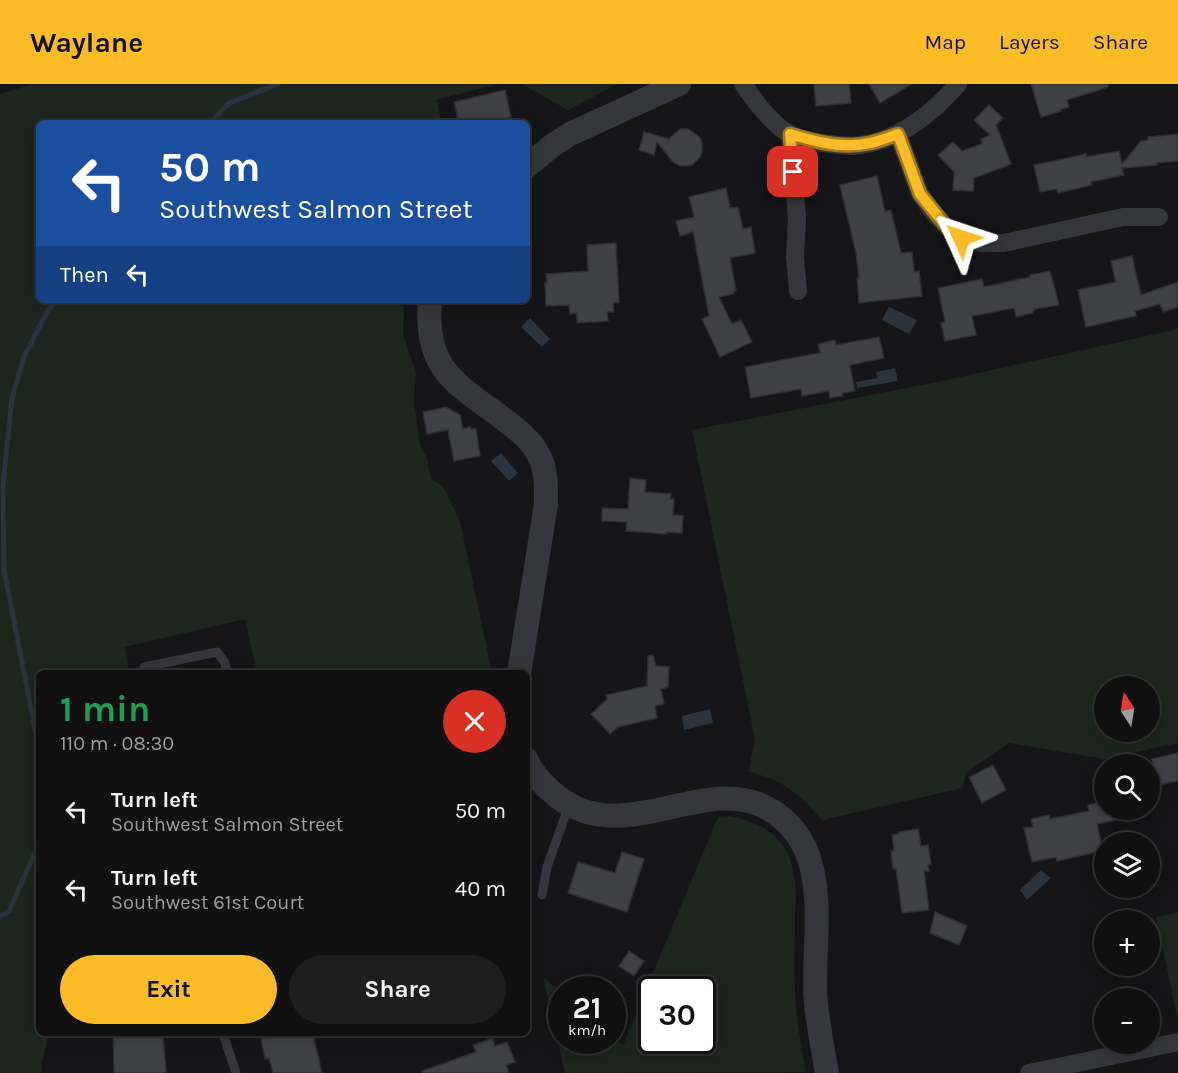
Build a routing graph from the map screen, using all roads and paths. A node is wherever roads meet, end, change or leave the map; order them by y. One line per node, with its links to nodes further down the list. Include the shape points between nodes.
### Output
1 (679, 84): 6 (street, via 570,134)
2 (743, 84): 4 (street, via 773,121)
3 (958, 84): 5 (street, via 926,116)
4 (790, 134): 5 (street, via 852,146); 8 (street)
5 (898, 134): 7 (street, via 920,194 961,238 1004,243 1123,217)
6 (530, 165)
7 (1159, 217)
8 (798, 291)
9 (430, 303): 12 (street, via 429,328 441,366 453,381 526,438 543,465 546,504)
10 (144, 667): 11 (lane, via 217,652)
11 (226, 670)
12 (520, 670)
13 (530, 765): 14 (street, via 544,785)
14 (569, 805): 15 (lane); 19 (street, via 586,812 620,816 736,798 760,804 784,818 802,841 815,882 815,989)
15 (542, 895)
16 (223, 1036): 18 (lane)
17 (1178, 1042): 20 (street)
18 (236, 1073)
19 (827, 1073)
20 (1029, 1073)

